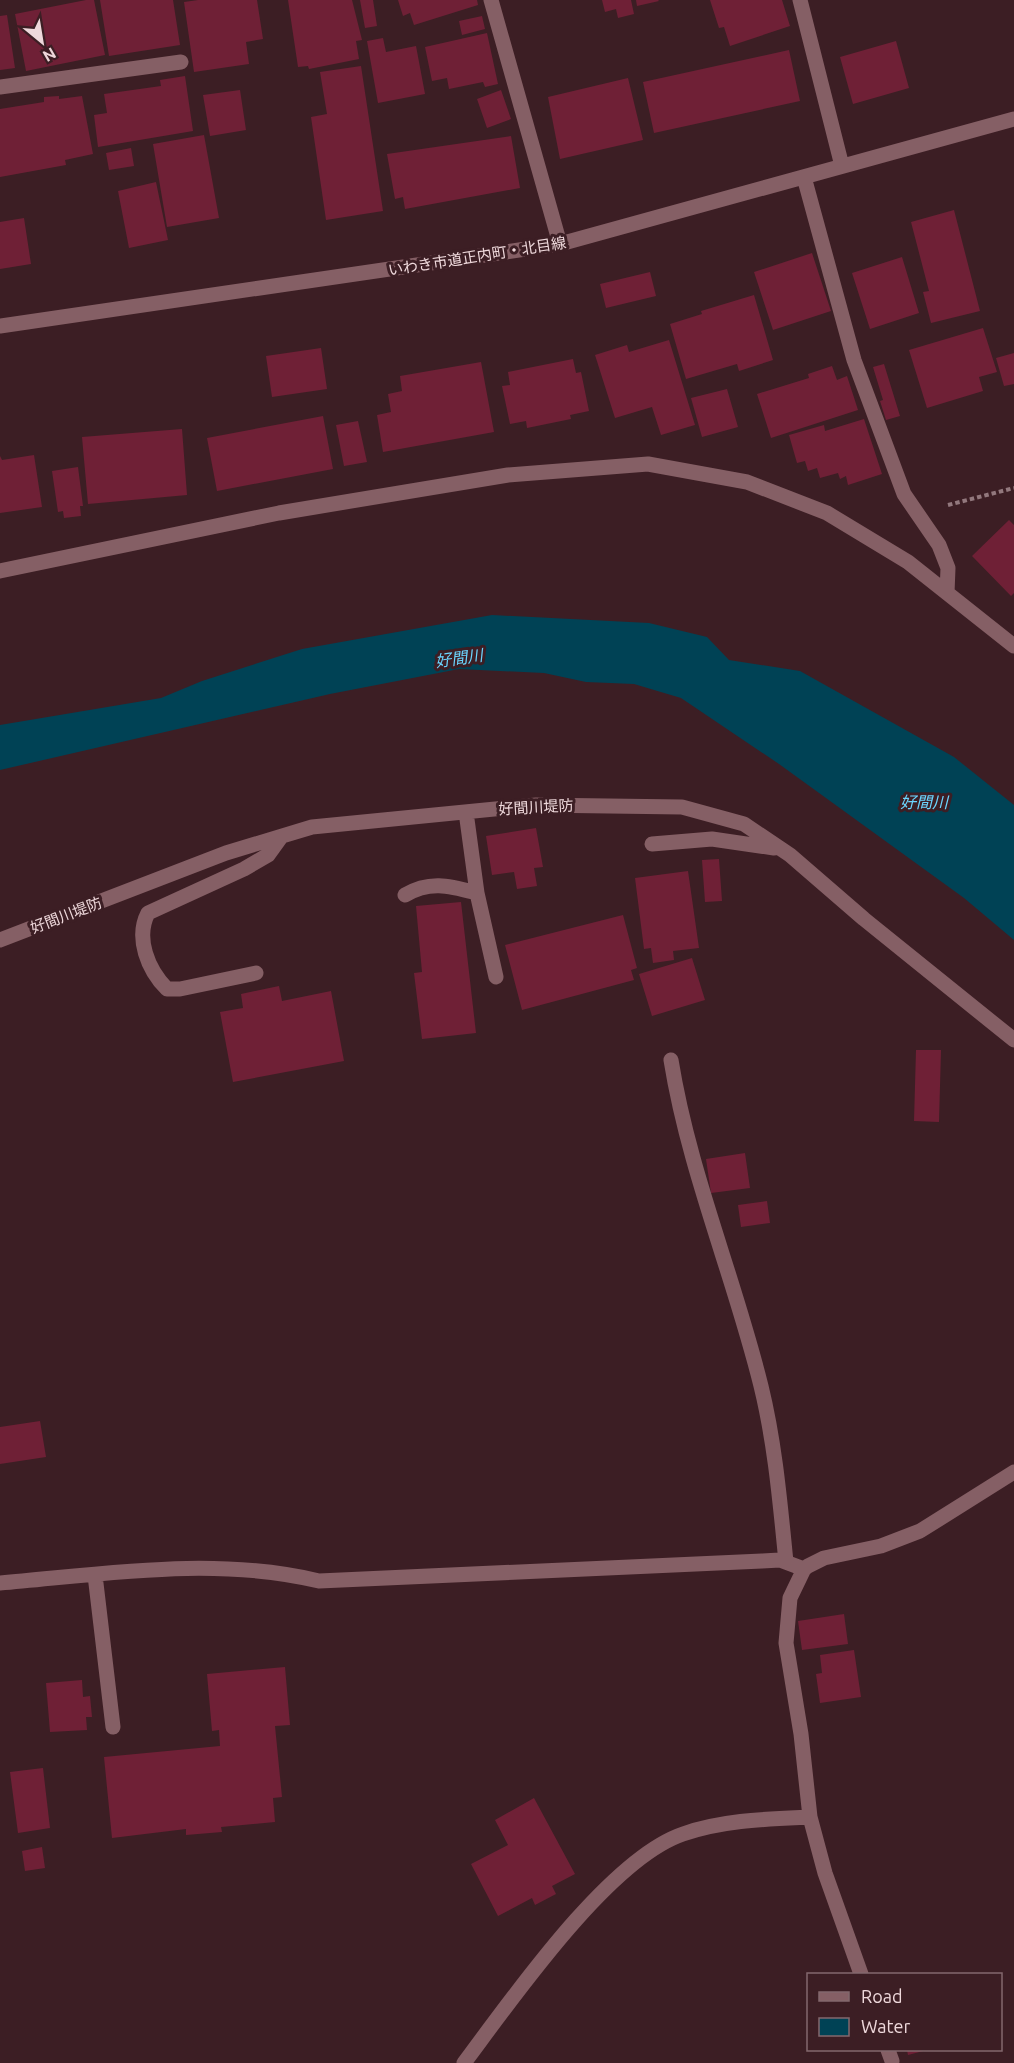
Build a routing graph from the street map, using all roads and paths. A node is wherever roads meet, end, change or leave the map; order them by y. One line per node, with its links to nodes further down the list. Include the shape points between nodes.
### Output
1 (491, 0): 8 (street)
2 (800, 0): 6 (street)
3 (181, 62): 4 (street)
4 (0, 87)
5 (1014, 118): 6 (street, いわき市道正内町・北目線)
6 (842, 166): 7 (street, いわき市道正内町・北目線)
7 (804, 177): 8 (street, いわき市道正内町・北目線); 11 (street, via 855,360 903,494)
8 (560, 244): 9 (street, いわき市道正内町・北目線)
9 (0, 326)
10 (1014, 488): 11 (path)
11 (918, 513): 13 (street, via 939,545 948,568)
12 (0, 571): 13 (street, via 279,513 508,474 648,464 747,482 827,513 908,562)
13 (947, 593): 14 (street)
14 (1014, 646)
15 (466, 812): 16 (street, 好間川堤防, via 312,827); 18 (street, 好間川堤防, via 536,805 682,807 744,824); 19 (street)
16 (281, 837): 21 (street, 好間川堤防, via 226,853); 22 (street, via 268,855 148,913 143,923 141,937 156,978 167,989)
17 (652, 844): 18 (street, via 712,839)
18 (783, 850): 24 (street, 好間川堤防)
19 (477, 892): 20 (street, via 421,886); 23 (street)
20 (405, 895)
21 (0, 940)
22 (256, 973)
23 (496, 977)
24 (1014, 1040)
25 (671, 1060): 27 (street, via 686,1132 763,1394)
26 (1014, 1472): 28 (street, via 920,1531 881,1546 824,1558)
27 (786, 1562): 28 (street); 29 (street, via 319,1581 276,1571 228,1569)
28 (804, 1569): 32 (street, via 790,1598 786,1643)
29 (95, 1575): 30 (street); 31 (street)
30 (0, 1583)
31 (113, 1727)
32 (810, 1817): 33 (street, via 825,1873); 34 (street, via 709,1827 655,1847 571,1926)
33 (861, 1973)
34 (464, 2063)

